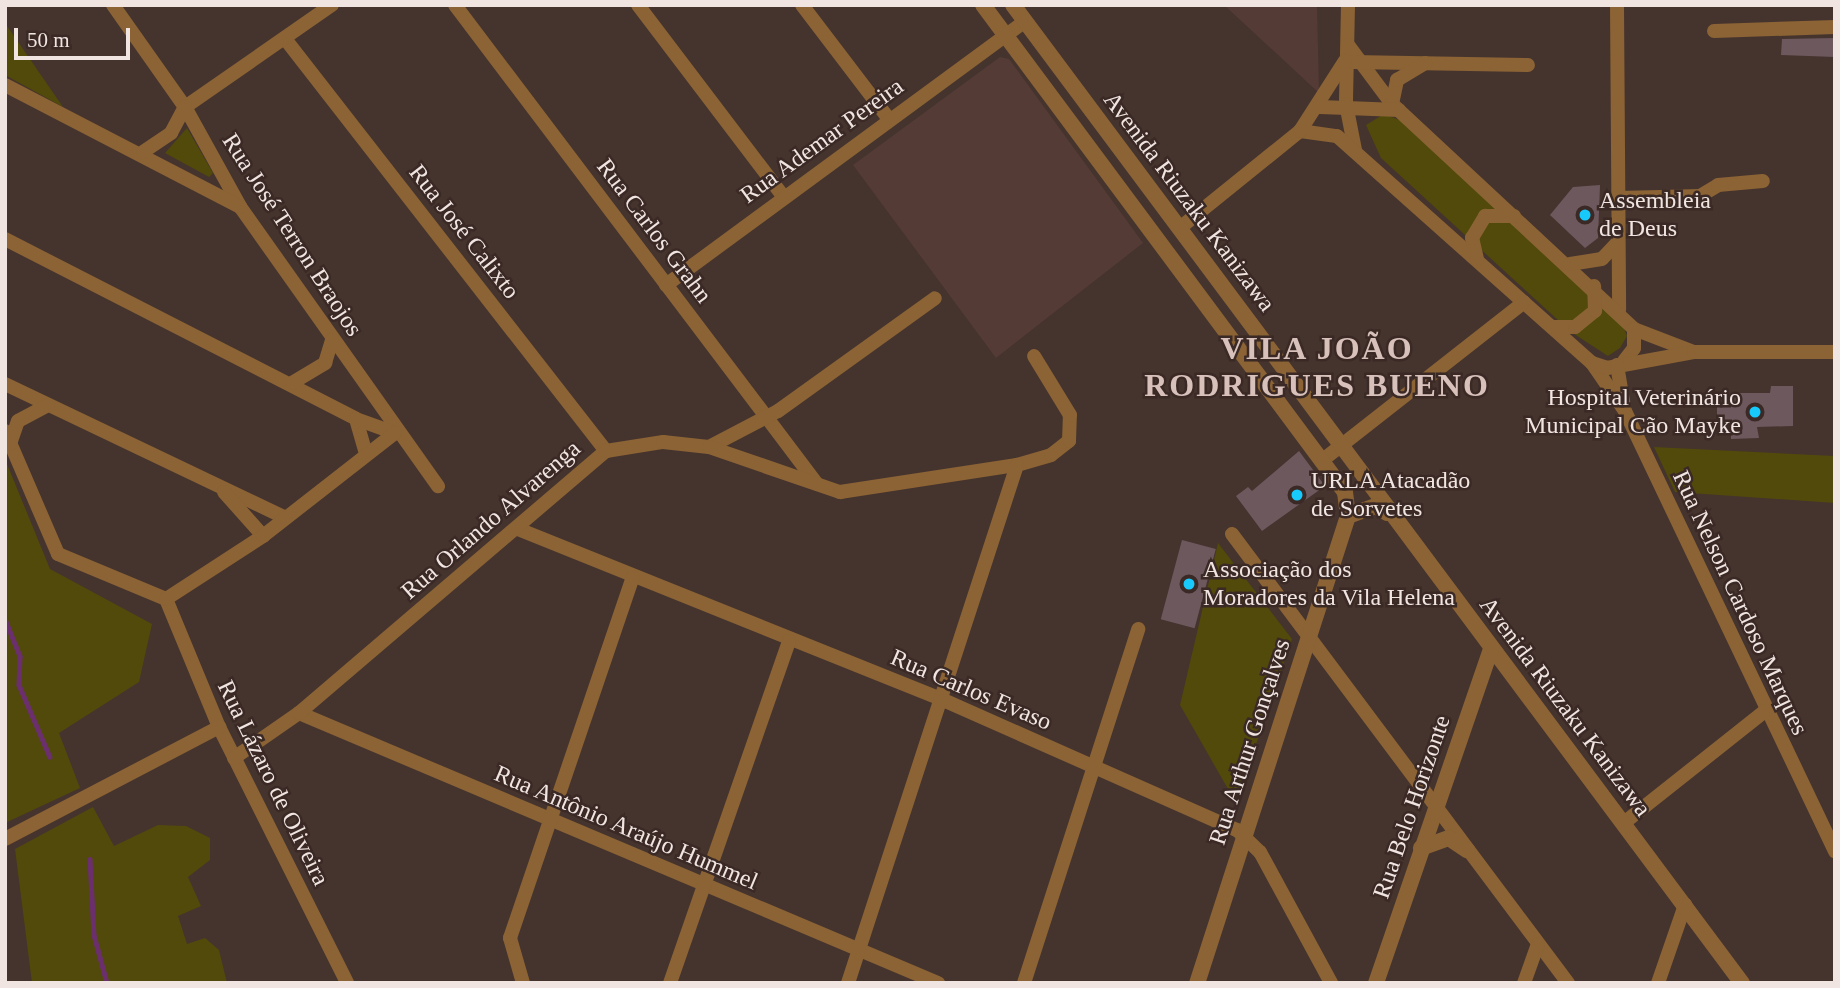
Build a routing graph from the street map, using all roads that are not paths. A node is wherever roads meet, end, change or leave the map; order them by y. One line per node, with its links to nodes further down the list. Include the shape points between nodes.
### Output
1 (113, 5): 20 (street, Rua José Terron Braojos)
2 (332, 5): 14 (street)
3 (455, 5): 37 (street, Rua Carlos Grahn)
4 (638, 5): 28 (street)
5 (802, 5): 23 (street)
6 (983, 5): 13 (street)
7 (1013, 5): 10 (street, Avenida Riuzaku Kanizawa)
8 (1348, 5): 16 (street)
9 (1617, 5): 29 (street)
10 (1025, 21): 13 (street); 32 (street, Avenida Riuzaku Kanizawa)
11 (1835, 27): 12 (street)
12 (1714, 31)
13 (1006, 36): 23 (street, Rua Ademar Pereira); 62 (street)
14 (285, 40): 20 (street); 60 (street, Rua José Calixto)
15 (1430, 61): 16 (street); 17 (street); 22 (street, via 1398,79)
16 (1349, 64): 19 (street); 21 (street); 22 (street)
17 (1528, 65)
18 (5, 85): 26 (street)
19 (1346, 104): 21 (street); 22 (street); 25 (street)
20 (185, 107): 26 (street, via 171,133); 30 (street, Rua José Terron Braojos)
21 (1320, 107): 24 (street)
22 (1389, 107): 25 (street, via 1358,119); 31 (street)
23 (889, 119): 28 (street, Rua Ademar Pereira)
24 (1300, 131): 25 (street, Rua Nelson Cardoso Marques, via 1337,136); 32 (street)
25 (1355, 150): 35 (street, Rua Nelson Cardoso Marques)
26 (143, 152): 30 (street)
27 (1763, 181): 29 (street, via 1718,185 1700,196)
28 (784, 197): 37 (street, Rua Ademar Pereira)
29 (1618, 198): 34 (street)
30 (241, 208): 44 (street, Rua José Terron Braojos)
31 (1515, 216): 35 (street, via 1485,216 1472,238); 36 (street)
32 (1181, 227): 58 (street, Avenida Riuzaku Kanizawa)
33 (5, 239): 50 (street)
34 (1618, 240): 36 (street, via 1602,259); 41 (street)
35 (1477, 259): 40 (street, Rua Nelson Cardoso Marques)
36 (1570, 264): 38 (street)
37 (666, 285): 54 (street, Rua Carlos Grahn)
38 (1593, 285): 41 (street); 42 (street, via 1595,311 1575,327)
39 (935, 298): 54 (street)
40 (1524, 302): 42 (street, Rua Nelson Cardoso Marques); 58 (street)
41 (1619, 310): 43 (street)
42 (1552, 326): 48 (street, Rua Nelson Cardoso Marques)
43 (1634, 329): 45 (street); 49 (street, via 1633,348)
44 (332, 340): 50 (street, via 325,363); 56 (street, Rua José Terron Braojos)
45 (1694, 352): 46 (street); 49 (street)
46 (1835, 352)
47 (1034, 356): 63 (street, Rua Orlando Alvarenga, via 1070,415 1063,450)
48 (1592, 363): 49 (street); 53 (street, Rua Nelson Cardoso Marques)
49 (1620, 363): 53 (street, Rua Nelson Cardoso Marques)
50 (292, 383): 55 (street)
51 (5, 384): 52 (street)
52 (48, 405): 57 (street, via 18,421); 64 (street)
53 (1625, 411): 80 (street, Rua Nelson Cardoso Marques)
54 (767, 418): 59 (street); 65 (street, Rua Carlos Grahn)
55 (356, 419): 56 (street); 61 (street)
56 (395, 433): 61 (street); 66 (street, Rua José Terron Braojos)
57 (8, 438): 74 (street, via 58,554)
58 (1341, 446): 62 (street); 67 (street, Avenida Riuzaku Kanizawa)
59 (709, 447): 60 (street, Rua Orlando Alvarenga, via 663,442); 65 (street, Rua Orlando Alvarenga)
60 (606, 451): 70 (street, Rua Orlando Alvarenga)
61 (366, 454): 69 (street)
62 (1324, 459): 68 (street, via 1345,492)
63 (1017, 465): 65 (street, Rua Orlando Alvarenga, via 840,492); 79 (street)
64 (212, 483): 69 (street); 72 (street, via 238,503)
65 (817, 485)
66 (438, 486)
67 (1387, 513): 68 (street, via 1376,506); 78 (street, Avenida Riuzaku Kanizawa)
68 (1348, 516): 76 (street, Rua Arthur Gonçalves)
69 (286, 518): 72 (street)
70 (518, 529): 73 (street, Rua Carlos Evaso); 81 (street, Rua Orlando Alvarenga)
71 (1232, 534): 76 (street)
72 (263, 536): 74 (street)
73 (634, 577): 77 (street, Rua Carlos Evaso); 86 (street)
74 (166, 599): 82 (street, Rua Lázaro de Oliveira)
75 (1138, 629): 84 (street)
76 (1308, 633): 85 (street); 88 (street, Rua Arthur Gonçalves)
77 (789, 640): 79 (street, Rua Carlos Evaso); 93 (street)
78 (1492, 646): 85 (street, Rua Belo Horizonte); 87 (street, Avenida Riuzaku Kanizawa)
79 (941, 699): 84 (street, Rua Carlos Evaso); 96 (street)
80 (1765, 712): 87 (street); 92 (street, Rua Nelson Cardoso Marques)
81 (299, 713): 83 (street, Rua Orlando Alvarenga); 86 (street, Rua Antônio Araújo Hummel)
82 (219, 727): 83 (street, Rua Lázaro de Oliveira); 89 (street)
83 (234, 758): 97 (street, Rua Lázaro de Oliveira)
84 (1093, 767): 88 (street, Rua Carlos Evaso); 102 (street)
85 (1435, 809): 90 (street, Rua Belo Horizonte); 91 (street)
86 (547, 821): 93 (street, Rua Antônio Araújo Hummel); 98 (street, via 510,938)
87 (1625, 822): 94 (street, Avenida Riuzaku Kanizawa)
88 (1244, 835): 103 (street, Rua Arthur Gonçalves); 104 (street, Rua Carlos Evaso, via 1261,852)
89 (5, 839)
90 (1421, 848): 91 (street, via 1449,838); 105 (street, Rua Belo Horizonte)
91 (1467, 850): 95 (street)
92 (1835, 851)
93 (704, 885): 96 (street, Rua Antônio Araújo Hummel); 99 (street)
94 (1685, 905): 108 (street); 109 (street, Avenida Riuzaku Kanizawa)
95 (1538, 944): 106 (street); 107 (street)
96 (858, 950): 100 (street); 101 (street, Rua Antônio Araújo Hummel)
97 (347, 983)
98 (523, 983)
99 (670, 983)
100 (848, 983)
101 (938, 983)
102 (1024, 983)
103 (1198, 983)
104 (1331, 983)
105 (1376, 983)
106 (1524, 983)
107 (1568, 983)
108 (1658, 983)
109 (1742, 983)

